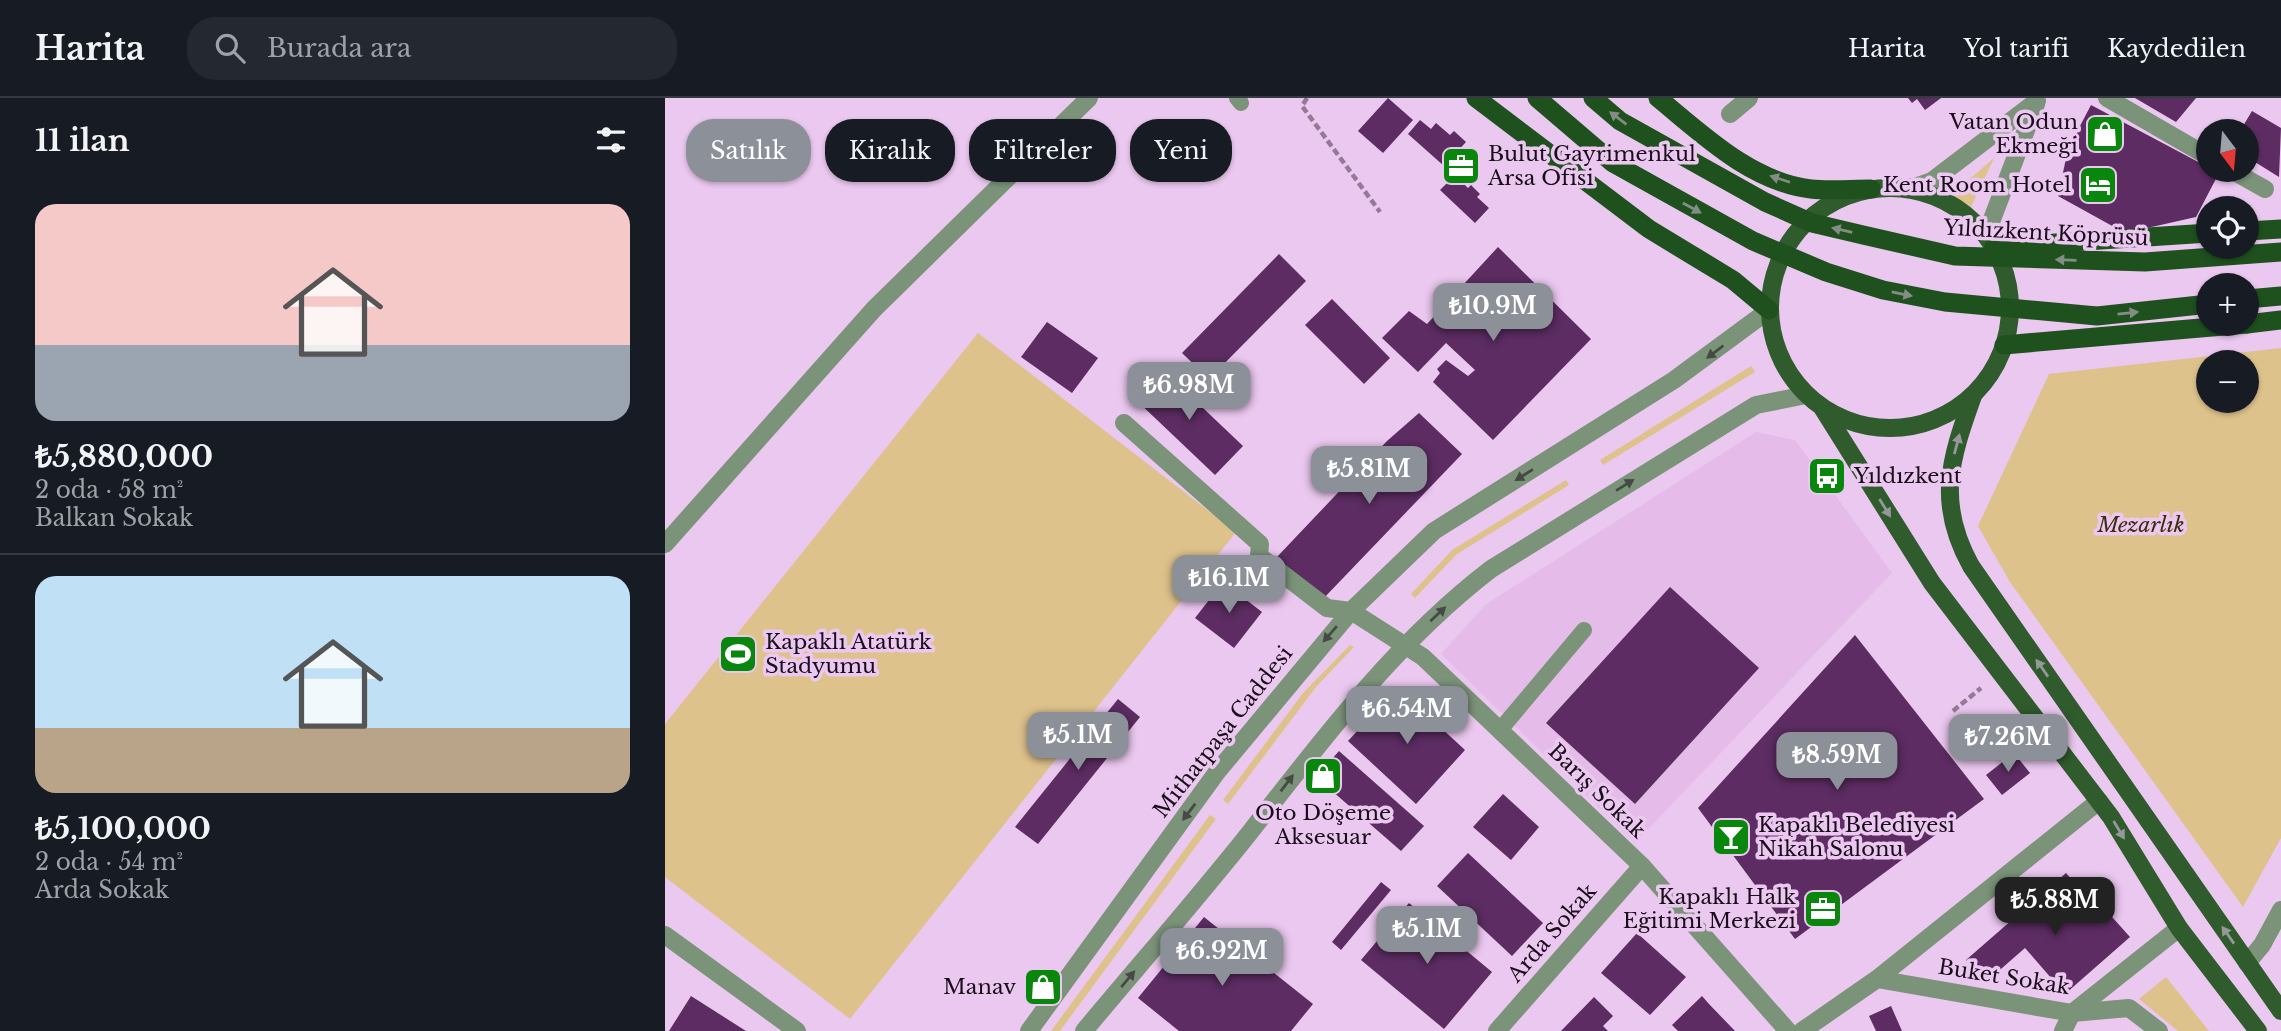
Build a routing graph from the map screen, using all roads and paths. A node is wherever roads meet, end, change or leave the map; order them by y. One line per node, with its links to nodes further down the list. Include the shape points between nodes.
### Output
1 (1089, 98): 33 (street, via 874,309)
2 (1307, 98): 15 (path, via 1301,106)
3 (1476, 98): 24 (highway, via 1649,229 1733,280)
4 (1538, 98): 23 (highway, one-way to 23, bridge, via 1613,163 1718,222 1826,272 1883,290 1945,302 2097,316)
5 (1593, 98): 20 (highway, Yıldızkent Köprüsü, one-way to 5, bridge, via 2145,262 1955,256 1812,223 1765,202 1620,121)
6 (1658, 98): 13 (highway, one-way to 6, via 1809,189 1772,177 1731,157)
7 (1749, 98): 10 (street)
8 (2106, 98): 11 (street)
9 (2038, 99): 13 (street, via 1932,181 1915,187); 19 (street)
10 (1730, 114)
11 (2196, 150)
12 (2252, 182): 14 (street)
13 (1881, 188): 19 (main road, via 1917,191 1942,200 1972,219); 24 (main road, via 1831,203 1797,230 1776,268)
14 (2265, 189)
15 (1380, 212)
16 (2281, 229): 17 (highway)
17 (2259, 230)
18 (2196, 233): 19 (highway)
19 (1990, 241): 28 (main road, via 2010,295)
20 (2281, 252)
21 (2281, 296): 22 (highway)
22 (2259, 298)
23 (2196, 305)
24 (1769, 310): 30 (main road, via 1779,356); 34 (street, Mithatpaşa Caddesi, one-way to 34, via 1675,380 1434,531)
25 (2281, 320): 26 (highway)
26 (2259, 323)
27 (2196, 328): 28 (highway)
28 (2004, 345): 29 (main road)
29 (1974, 394): 31 (main road, via 1940,417 1901,428 1860,425); 45 (main road, one-way to 29, via 1957,542 1949,476)
30 (1806, 395): 31 (main road); 36 (street, one-way to 30, via 1491,569 1644,472 1756,405)
31 (1823, 409): 40 (main road, one-way to 40, via 1932,583)
32 (1124, 424): 34 (street, Barış Sokak, via 1260,544 1259,556 1327,608)
33 (665, 544)
34 (1351, 611): 36 (street, Barış Sokak); 50 (street, Mithatpaşa Caddesi, one-way to 50, via 1217,772)
35 (1584, 630): 39 (lane)
36 (1404, 646): 39 (street, Barış Sokak, via 1423,657); 51 (street, one-way to 36, via 1250,832 1308,754)
37 (1981, 688): 38 (path)
38 (1953, 711)
39 (1500, 730): 41 (street, Barış Sokak)
40 (2099, 801): 43 (main road, one-way to 43); 46 (street)
41 (1642, 866): 52 (street, Arda Sokak); 53 (street, Barış Sokak)
42 (2281, 910): 45 (street)
43 (2179, 928): 48 (street); 57 (main road)
44 (665, 935): 49 (street)
45 (2247, 963): 47 (main road)
46 (1877, 979): 48 (street, Buket Sokak); 54 (street)
47 (2281, 1011)
48 (2071, 1013): 55 (street); 56 (street, Buket Sokak, via 2129,1008)
49 (797, 1031)
50 (1029, 1031)
51 (1084, 1031)
52 (1497, 1031)
53 (1788, 1031)
54 (1802, 1031)
55 (2063, 1031)
56 (2159, 1031)
57 (2258, 1031)

